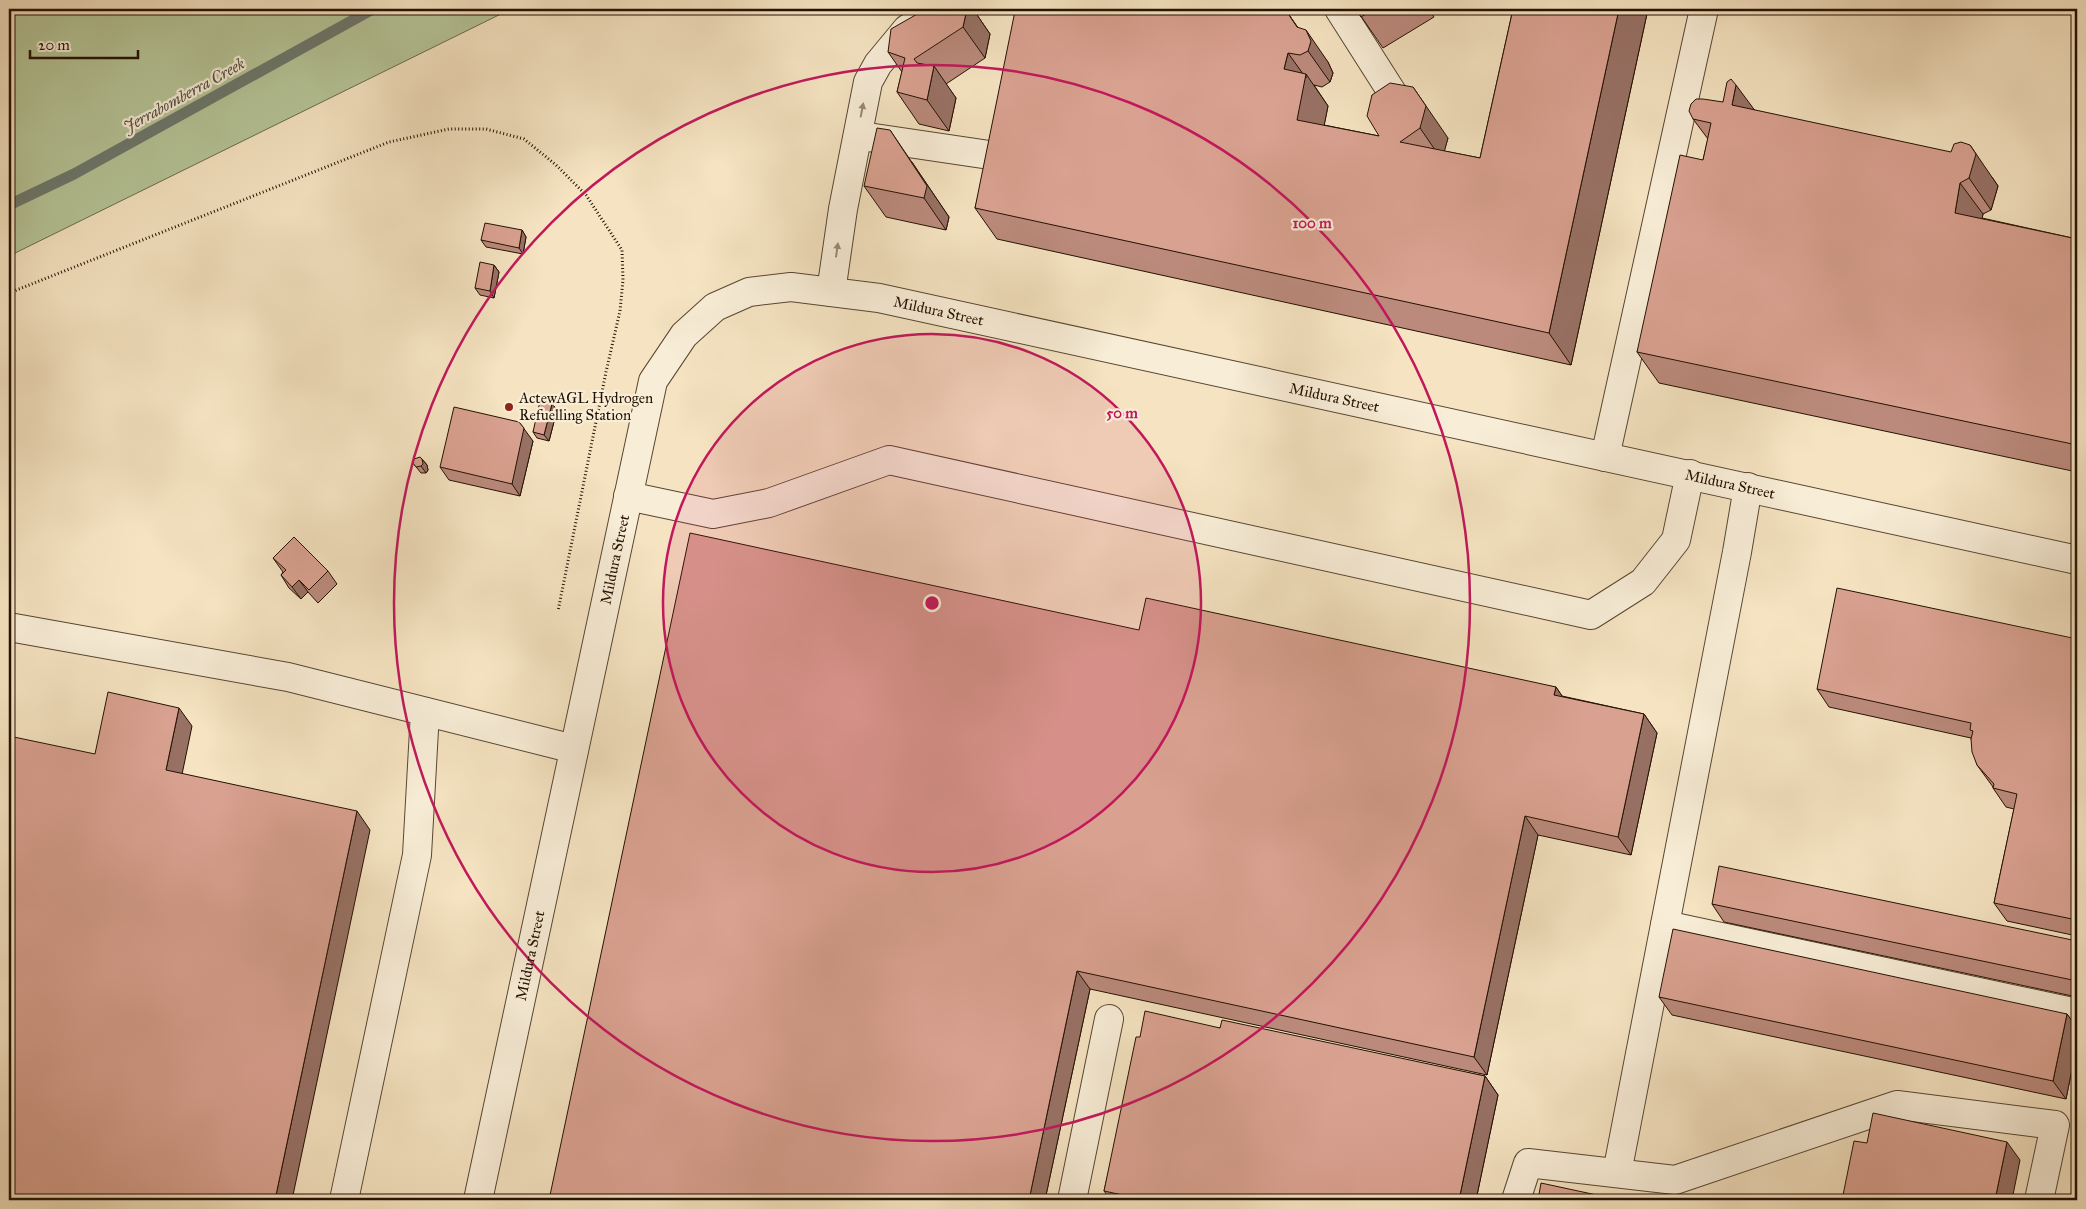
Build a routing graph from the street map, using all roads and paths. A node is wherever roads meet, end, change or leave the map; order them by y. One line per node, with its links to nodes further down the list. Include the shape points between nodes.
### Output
1 (941, 9): 5 (street, one-way to 1, via 868,82 878,64 907,29)
2 (1339, 9): 4 (street)
3 (1704, 9): 9 (street)
4 (1394, 98)
5 (857, 136): 6 (street); 7 (street, one-way to 5)
6 (1003, 157)
7 (831, 292): 9 (street, Mildura Street, via 879,298); 12 (street, Mildura Street, via 790,287 749,292 715,307 684,335 653,381)
8 (9, 293): 14 (path, via 389,142 449,130 477,129 524,140 556,165 586,195 622,250 620,310)
9 (1605, 457): 10 (street, Mildura Street)
10 (1690, 474): 11 (street, Mildura Street); 12 (street, via 1676,540 1643,582 1591,615 889,460 769,503 712,514)
11 (1748, 487): 13 (street, Mildura Street); 18 (street)
12 (628, 496): 17 (street, Mildura Street)
13 (2077, 560)
14 (558, 611)
15 (9, 627): 16 (street, via 288,676)
16 (426, 712): 17 (street); 23 (street, via 417,855)
17 (574, 749): 24 (street, Mildura Street)
18 (1665, 925): 19 (street); 22 (street)
19 (2077, 1013)
20 (1109, 1019): 25 (street)
21 (2066, 1129): 22 (street, via 1897,1105 1675,1180); 27 (street)
22 (1617, 1173): 26 (street, via 1528,1163)
23 (344, 1200)
24 (478, 1200)
25 (1072, 1200)
26 (1516, 1200)
27 (2040, 1200)

